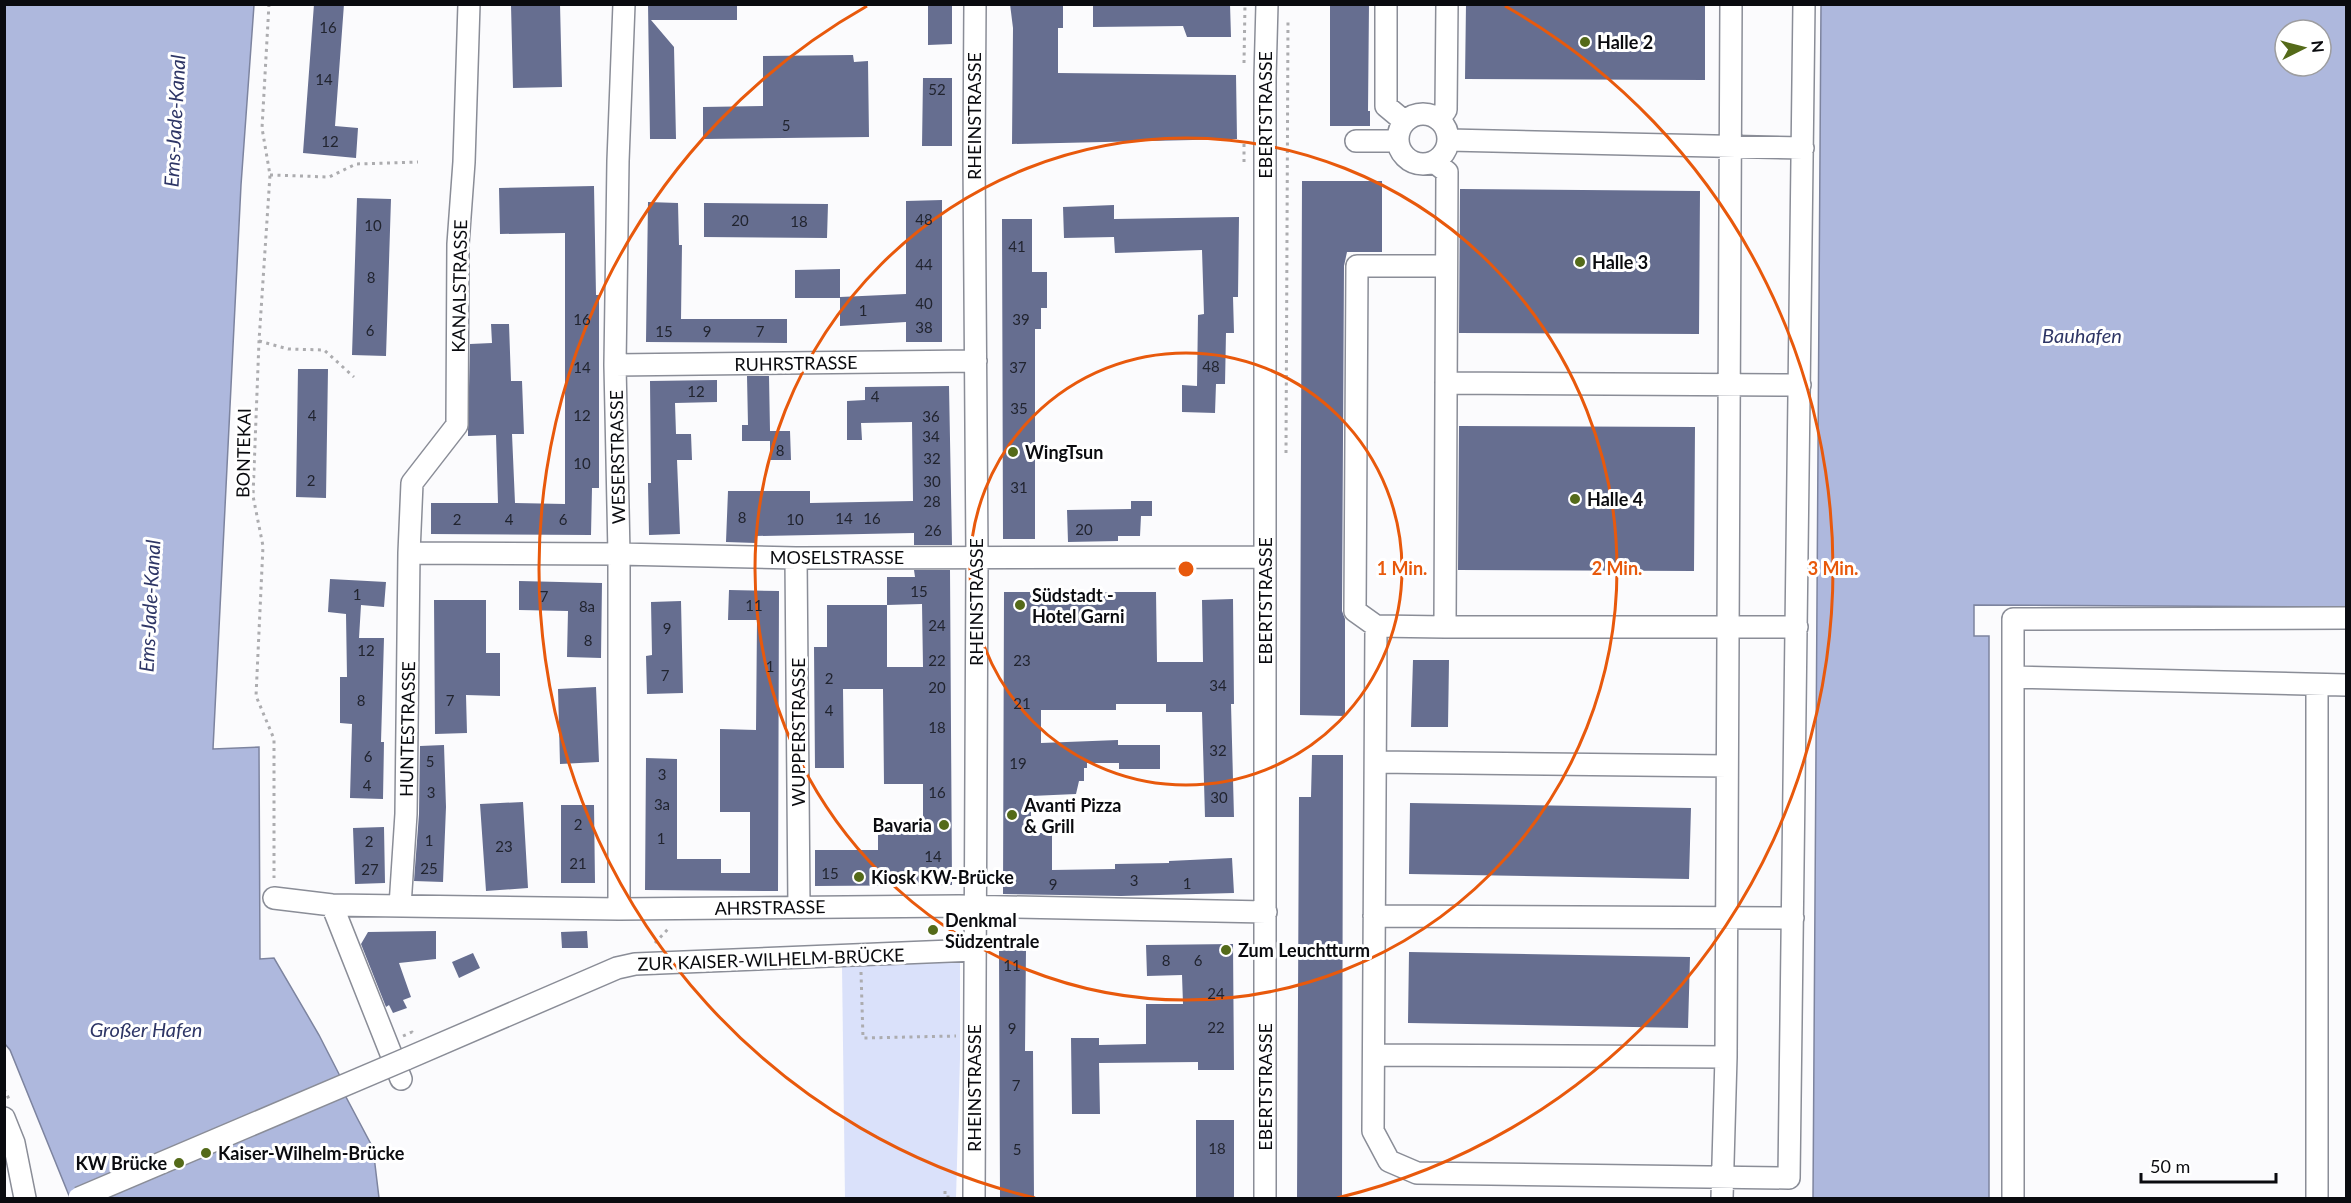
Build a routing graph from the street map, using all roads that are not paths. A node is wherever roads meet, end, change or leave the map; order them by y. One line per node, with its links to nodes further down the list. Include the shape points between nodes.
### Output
1 (469, 4): 23 (street, KANALSTRASSE, via 458,244 457,424 412,483)
2 (624, 4): 19 (street, WESERSTRASSE)
3 (975, 4): 18 (street, RHEINSTRASSE)
4 (1267, 4): 26 (street, EBERTSTRASSE)
5 (1386, 4): 10 (street, via 1386,106)
6 (1447, 4): 9 (street, via 1446,110)
7 (1731, 4): 14 (street)
8 (1804, 4): 15 (street)
9 (1439, 119): 10 (street, via 1425,113); 11 (street)
10 (1404, 121): 13 (street)
11 (1449, 140): 14 (street); 16 (street, via 1444,153)
12 (1356, 141): 13 (street)
13 (1398, 141): 16 (street, via 1404,156 1411,161)
14 (1730, 147): 15 (street); 21 (street)
15 (1803, 148): 22 (street)
16 (1434, 162): 17 (street, via 1447,172)
17 (1446, 266): 20 (street); 29 (street, via 1357,266 1355,612)
18 (976, 360): 19 (street, RUHRSTRASSE); 25 (street, RHEINSTRASSE)
19 (615, 365): 24 (street, WESERSTRASSE)
20 (1446, 383): 21 (street); 30 (street)
21 (1729, 384): 22 (street); 31 (street)
22 (1800, 385): 32 (street)
23 (409, 553): 24 (street, MOSELSTRASSE); 40 (street, HUNTESTRASSE, via 406,814)
24 (619, 554): 27 (street, MOSELSTRASSE); 43 (street, WESERSTRASSE)
25 (977, 557): 26 (street, MOSELSTRASSE); 27 (street, MOSELSTRASSE); 42 (street, RHEINSTRASSE)
26 (1265, 557): 44 (street, EBERTSTRASSE)
27 (796, 558): 41 (street, WUPPERSTRASSE)
28 (2346, 618): 33 (street, via 2013,619)
29 (1377, 626): 30 (street); 36 (street)
30 (1445, 627): 31 (street)
31 (1728, 627): 32 (street); 37 (street)
32 (1797, 627): 47 (street)
33 (2013, 676): 34 (street); 59 (street)
34 (2318, 685): 35 (street); 60 (street)
35 (2346, 685)
36 (1376, 762): 37 (street); 45 (street)
37 (1727, 766): 46 (street)
38 (274, 898): 39 (street, AHRSTRASSE)
39 (332, 905): 40 (street, AHRSTRASSE); 51 (street)
40 (400, 906): 43 (street, AHRSTRASSE)
41 (799, 906): 42 (street, AHRSTRASSE); 43 (street, AHRSTRASSE)
42 (974, 907): 44 (street, AHRSTRASSE); 48 (street, RHEINSTRASSE)
43 (619, 909)
44 (1266, 912): 57 (street, EBERTSTRASSE)
45 (1374, 916): 46 (street); 49 (street)
46 (1726, 918): 47 (street); 50 (street)
47 (1793, 918): 53 (street, via 1789,1178)
48 (975, 951): 51 (street, ZUR KAISER-WILHELM-BRÜCKE, via 635,964 617,968); 56 (street, RHEINSTRASSE)
49 (1374, 1055): 50 (street); 53 (street, via 1373,1131 1389,1161 1417,1173)
50 (1726, 1057): 53 (street)
51 (404, 1069): 55 (street, bridge)
52 (4, 1118): 54 (street, via 14,1143)
53 (1724, 1177): 58 (street)
54 (25, 1198)
55 (79, 1198)
56 (966, 1198)
57 (1265, 1198)
58 (1722, 1198)
59 (2013, 1198)
60 (2317, 1198)

